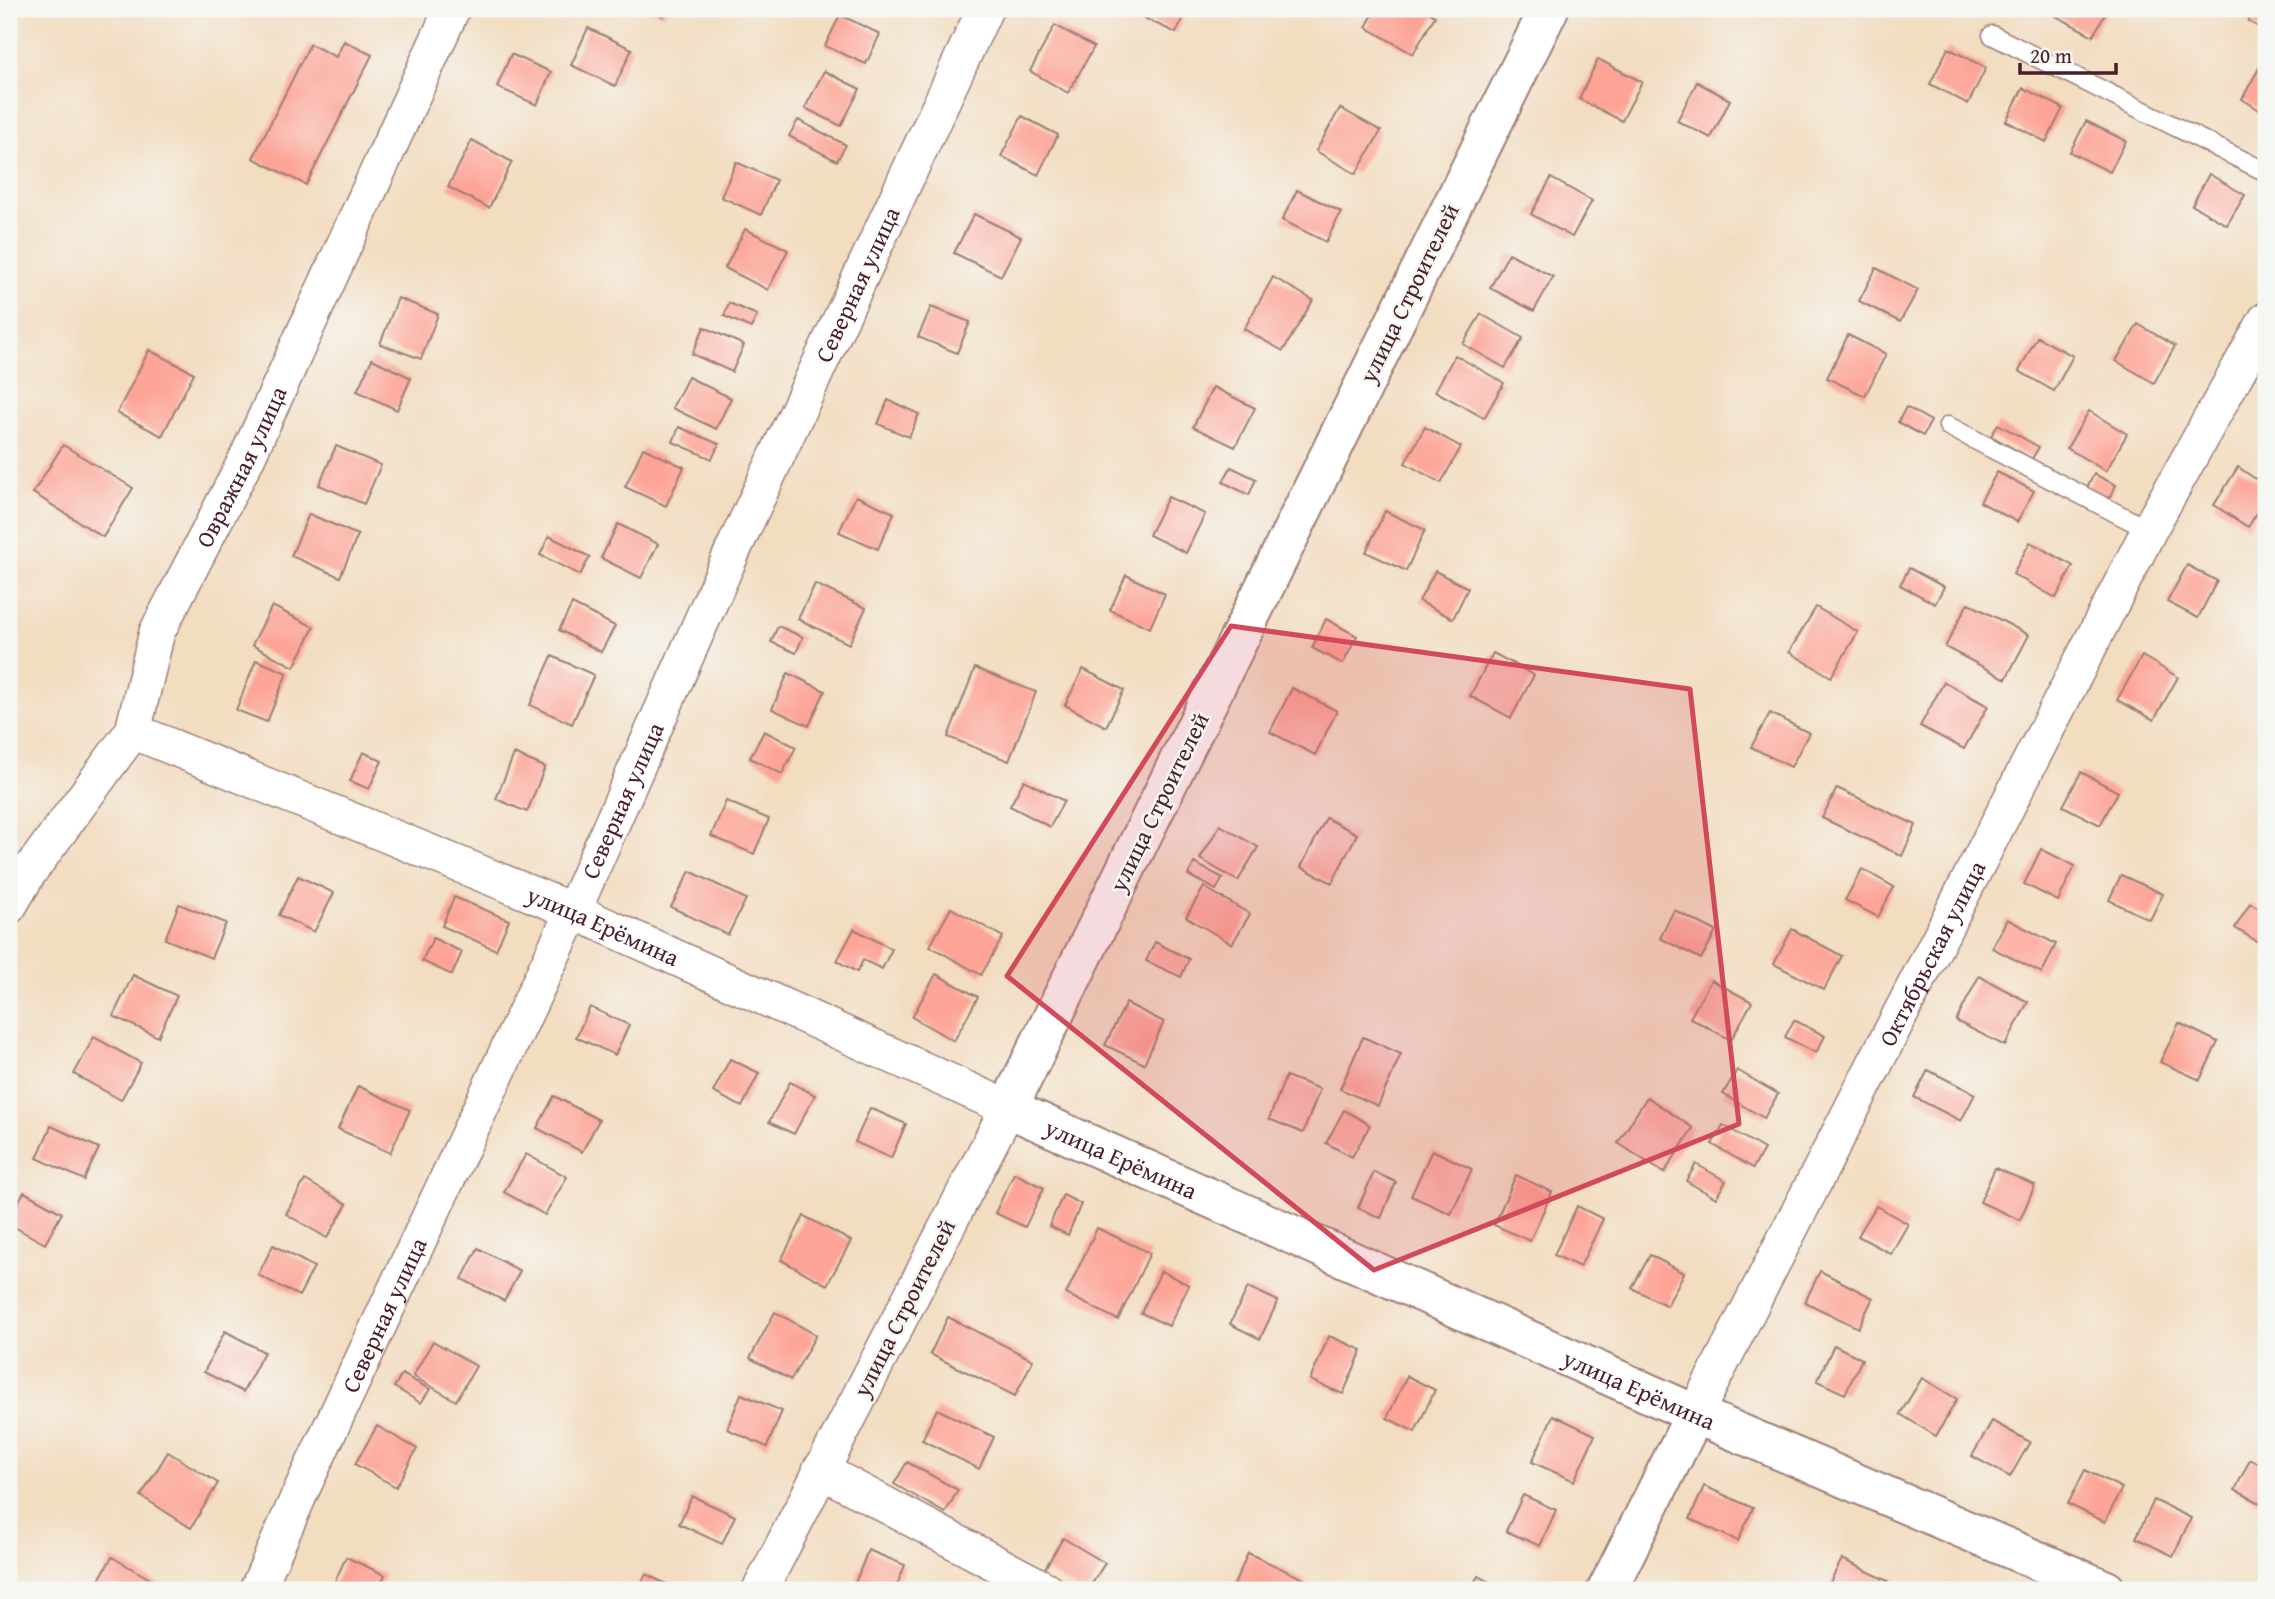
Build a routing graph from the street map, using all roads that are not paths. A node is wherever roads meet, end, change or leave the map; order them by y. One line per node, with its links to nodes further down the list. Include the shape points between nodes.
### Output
1 (452, 9): 9 (street, Овражная улица, via 246,460 157,632)
2 (985, 9): 11 (street, Северная улица, via 734,548)
3 (1549, 9): 12 (street, улица Строителей)
4 (1992, 35): 5 (lane)
5 (2266, 172)
6 (2266, 320): 8 (street, Октябрьская улица)
7 (1948, 426): 8 (lane)
8 (2149, 530): 13 (street, Октябрьская улица)
9 (133, 731): 10 (street, Овражная улица); 11 (street, улица Ерёмина)
10 (9, 906)
11 (573, 911): 12 (street, улица Ерёмина); 15 (street, Северная улица)
12 (1008, 1108): 13 (street, улица Ерёмина); 14 (street, улица Строителей)
13 (1695, 1414): 18 (street, Октябрьская улица); 19 (street, улица Ерёмина)
14 (820, 1470): 16 (street, улица Строителей); 17 (street)
15 (257, 1590)
16 (760, 1590)
17 (1046, 1590)
18 (1606, 1590)
19 (2106, 1590)

